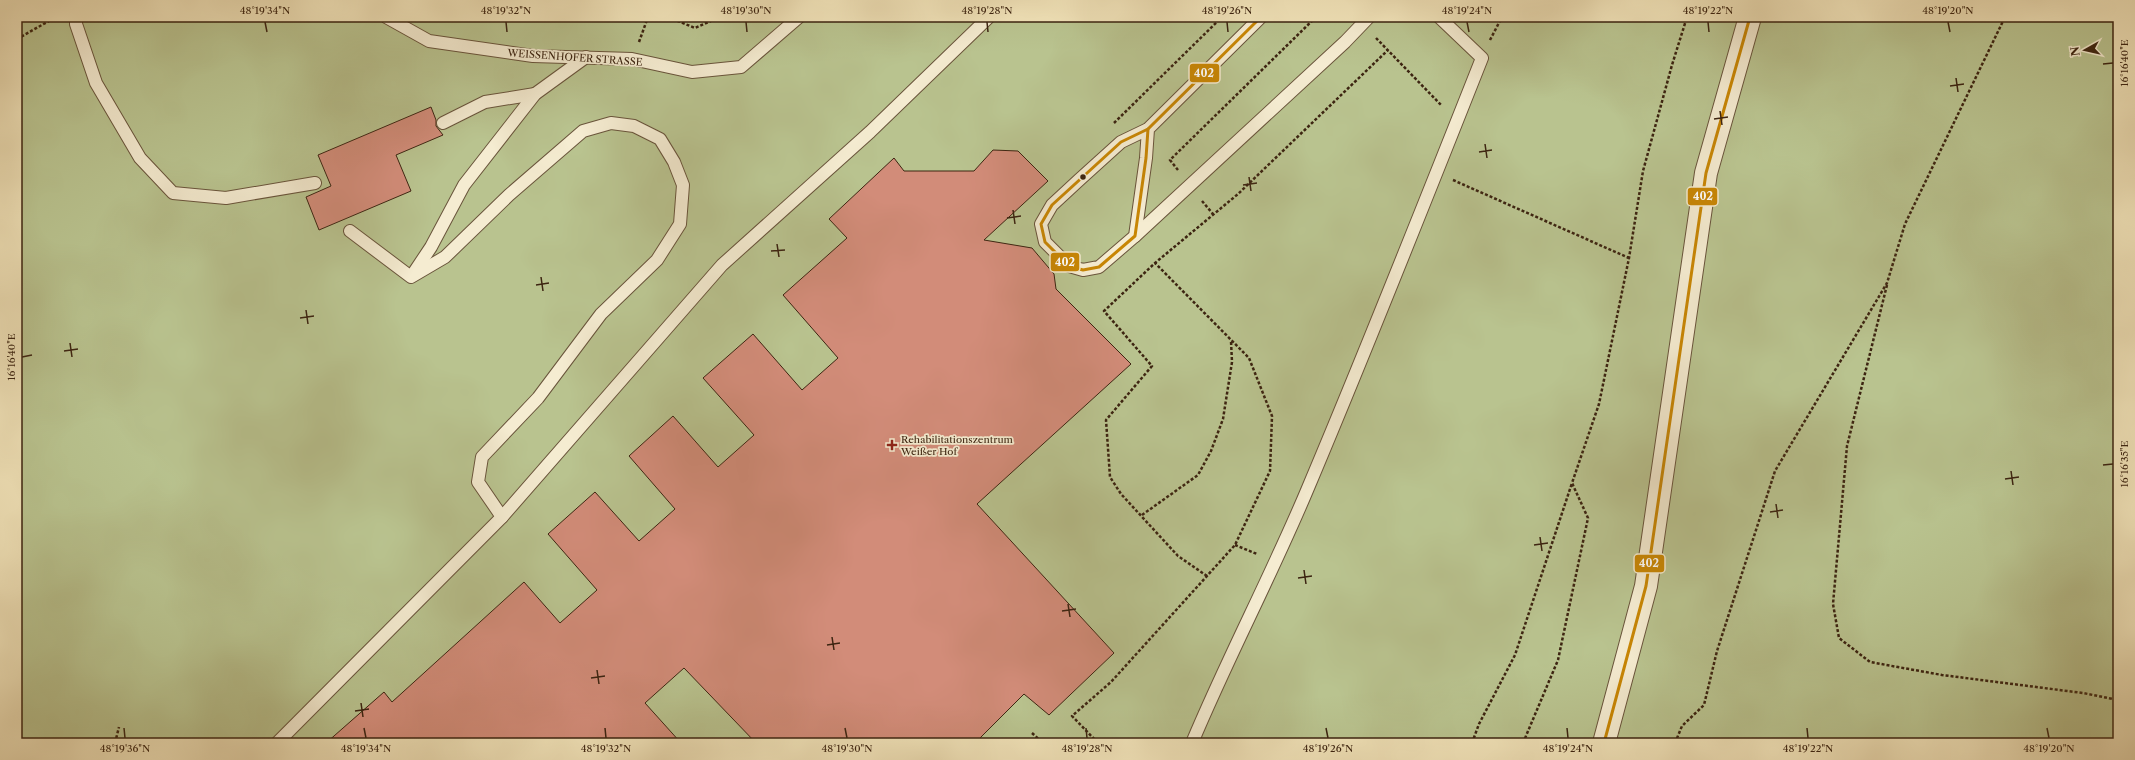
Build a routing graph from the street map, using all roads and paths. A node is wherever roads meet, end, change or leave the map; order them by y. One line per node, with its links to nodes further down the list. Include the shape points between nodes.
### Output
1 (56, 17): 18 (path)
2 (76, 17): 29 (lane, via 76,24 96,83 140,158 173,193 226,198)
3 (386, 17): 20 (lane, WEISSENHOFER STRASSE, via 429,41 533,56)
4 (648, 17): 22 (path)
5 (668, 17): 6 (path, via 696,28)
6 (720, 17)
7 (799, 17): 22 (lane, WEISSENHOFER STRASSE, via 741,67 692,72)
8 (989, 17): 41 (lane, via 870,132 722,265)
9 (1222, 17): 26 (path)
10 (1260, 17): 27 (lane)
11 (1316, 17): 30 (path, via 1170,160)
12 (1439, 17): 21 (lane)
13 (1502, 17): 21 (path)
14 (1687, 17): 34 (path, via 1643,171)
15 (1750, 17): 55 (street, via 1706,173 1646,586)
16 (2005, 17): 37 (path, via 1905,224)
17 (1365, 21): 19 (path); 30 (lane)
18 (17, 39)
19 (1388, 50): 24 (path); 31 (path, via 1238,194)
20 (586, 58): 22 (lane, WEISSENHOFER STRASSE); 23 (lane)
21 (1482, 58): 24 (lane)
22 (632, 59)
23 (535, 94): 25 (lane, via 485,102); 36 (lane, via 464,186 431,247)
24 (1457, 121): 28 (lane)
25 (443, 123)
26 (1111, 125)
27 (1148, 129): 33 (lane); 33 (lane, via 1121,142 1052,205 1041,224 1044,242 1069,266 1083,270 1099,267)
28 (1436, 173): 34 (path); 43 (lane, via 1362,360)
29 (315, 182)
30 (1190, 185): 31 (path); 33 (lane)
31 (1213, 214): 35 (path)
32 (350, 231): 36 (lane)
33 (1134, 236)
34 (1629, 258): 39 (path, via 1599,404)
35 (1155, 263): 38 (path); 40 (path, via 1104,311 1152,366 1106,420 1110,477 1121,494)
36 (411, 277): 41 (lane, via 445,257 509,195 583,131 611,123 634,126 660,139 674,162 683,185 680,224 658,260 602,314 538,398 482,457 478,482)
37 (1887, 283): 45 (path, via 1847,446 1833,604 1839,638 1870,662); 56 (path, via 1775,471 1717,651 1704,704 1682,726)
38 (1231, 340): 40 (path, via 1232,362 1223,419 1211,451 1198,475); 42 (path, via 1249,358 1272,416 1270,471)
39 (1572, 483): 53 (path, via 1515,655 1479,724); 54 (path, via 1588,518 1558,660)
40 (1142, 515): 44 (path, via 1178,556)
41 (502, 517): 49 (lane)
42 (1236, 545): 43 (path); 44 (path)
43 (1275, 561): 52 (lane, via 1219,678)
44 (1207, 576): 51 (path, via 1111,682 1072,716)
45 (2118, 700)
46 (119, 727): 48 (path)
47 (1032, 732): 50 (path)
48 (115, 743)
49 (277, 743)
50 (1043, 743)
51 (1098, 743)
52 (1192, 743)
53 (1472, 743)
54 (1523, 743)
55 (1604, 743)
56 (1675, 743)

